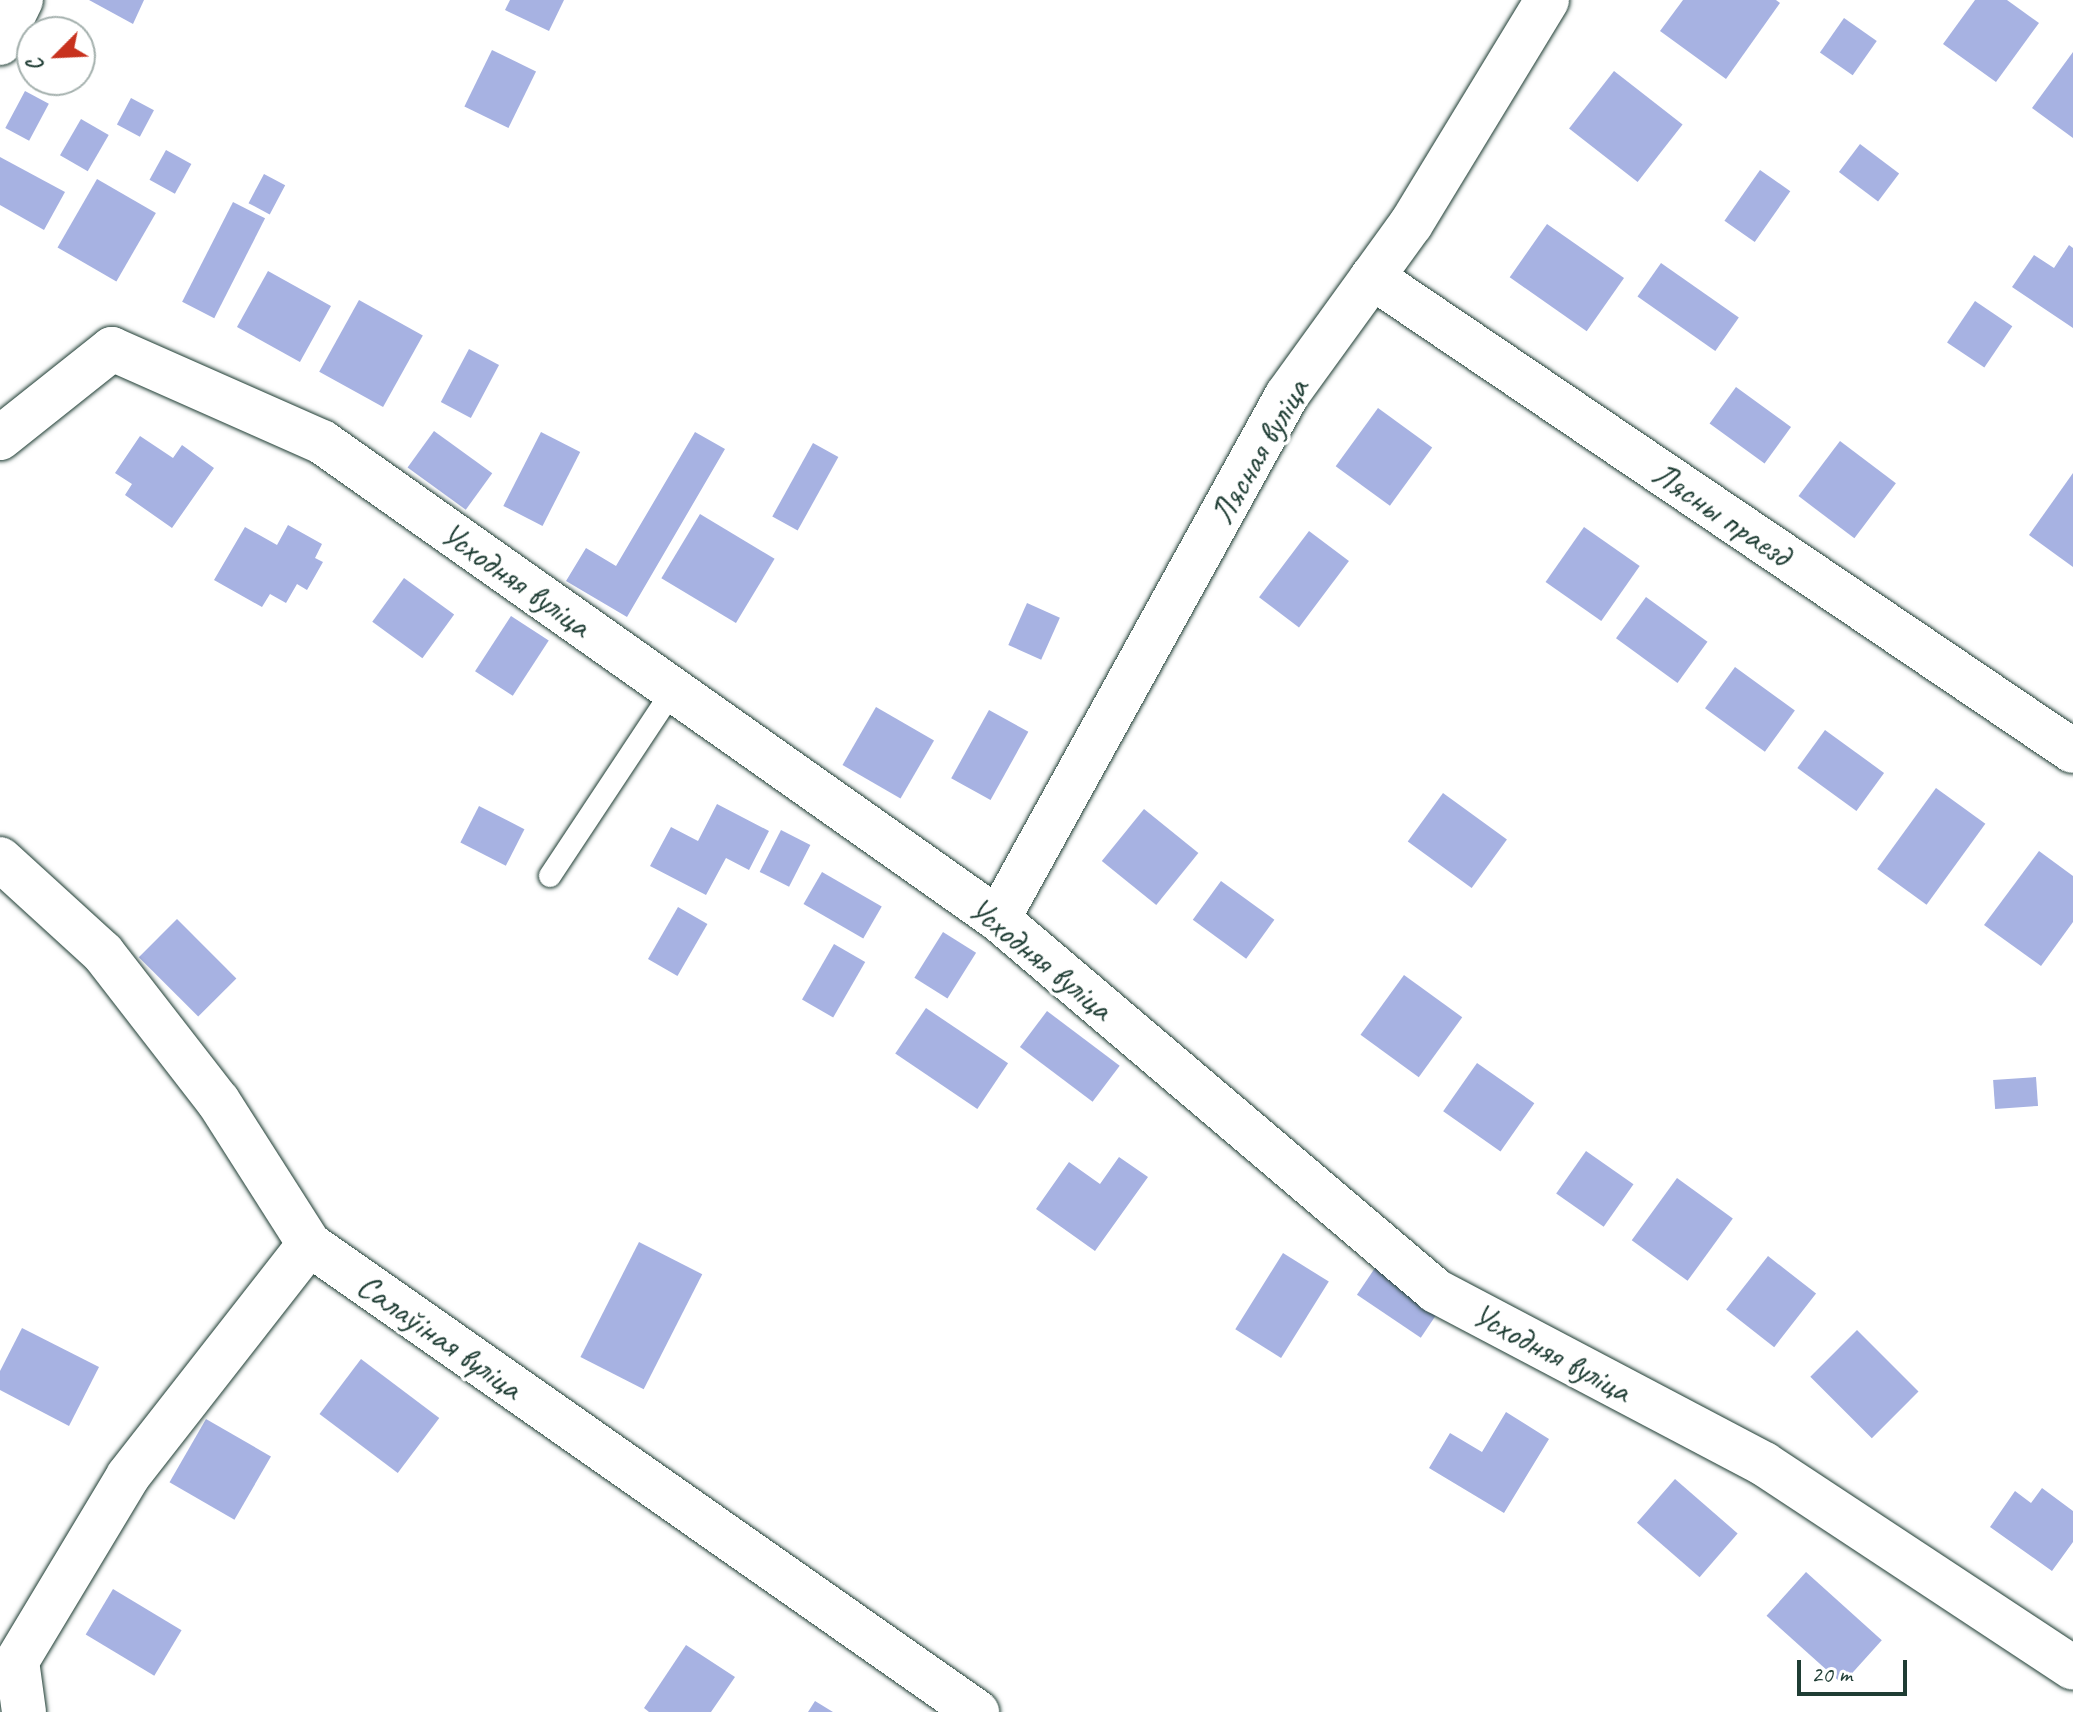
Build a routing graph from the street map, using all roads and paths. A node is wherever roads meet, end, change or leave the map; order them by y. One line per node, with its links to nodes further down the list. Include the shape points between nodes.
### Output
1 (21, 0): 3 (street)
2 (1547, 0): 4 (street, Лясная вуліца)
3 (0, 43)
4 (1372, 277): 7 (street, Лясны праезд); 10 (street, Лясная вуліца, via 1287,395)
5 (0, 438): 6 (street, Усходняя вуліца, via 112,349 322,442)
6 (673, 690): 9 (lane); 10 (street, Усходняя вуліца)
7 (2073, 751)
8 (0, 859): 11 (street, Салаўіная вуліца, via 103,953 218,1101)
9 (550, 876)
10 (998, 919): 12 (street, Усходняя вуліца, via 1436,1291 1764,1464)
11 (309, 1244): 13 (street, via 128,1476 17,1661); 14 (street, Салаўіная вуліца)
12 (2073, 1668)
13 (24, 1712)
14 (977, 1712)

